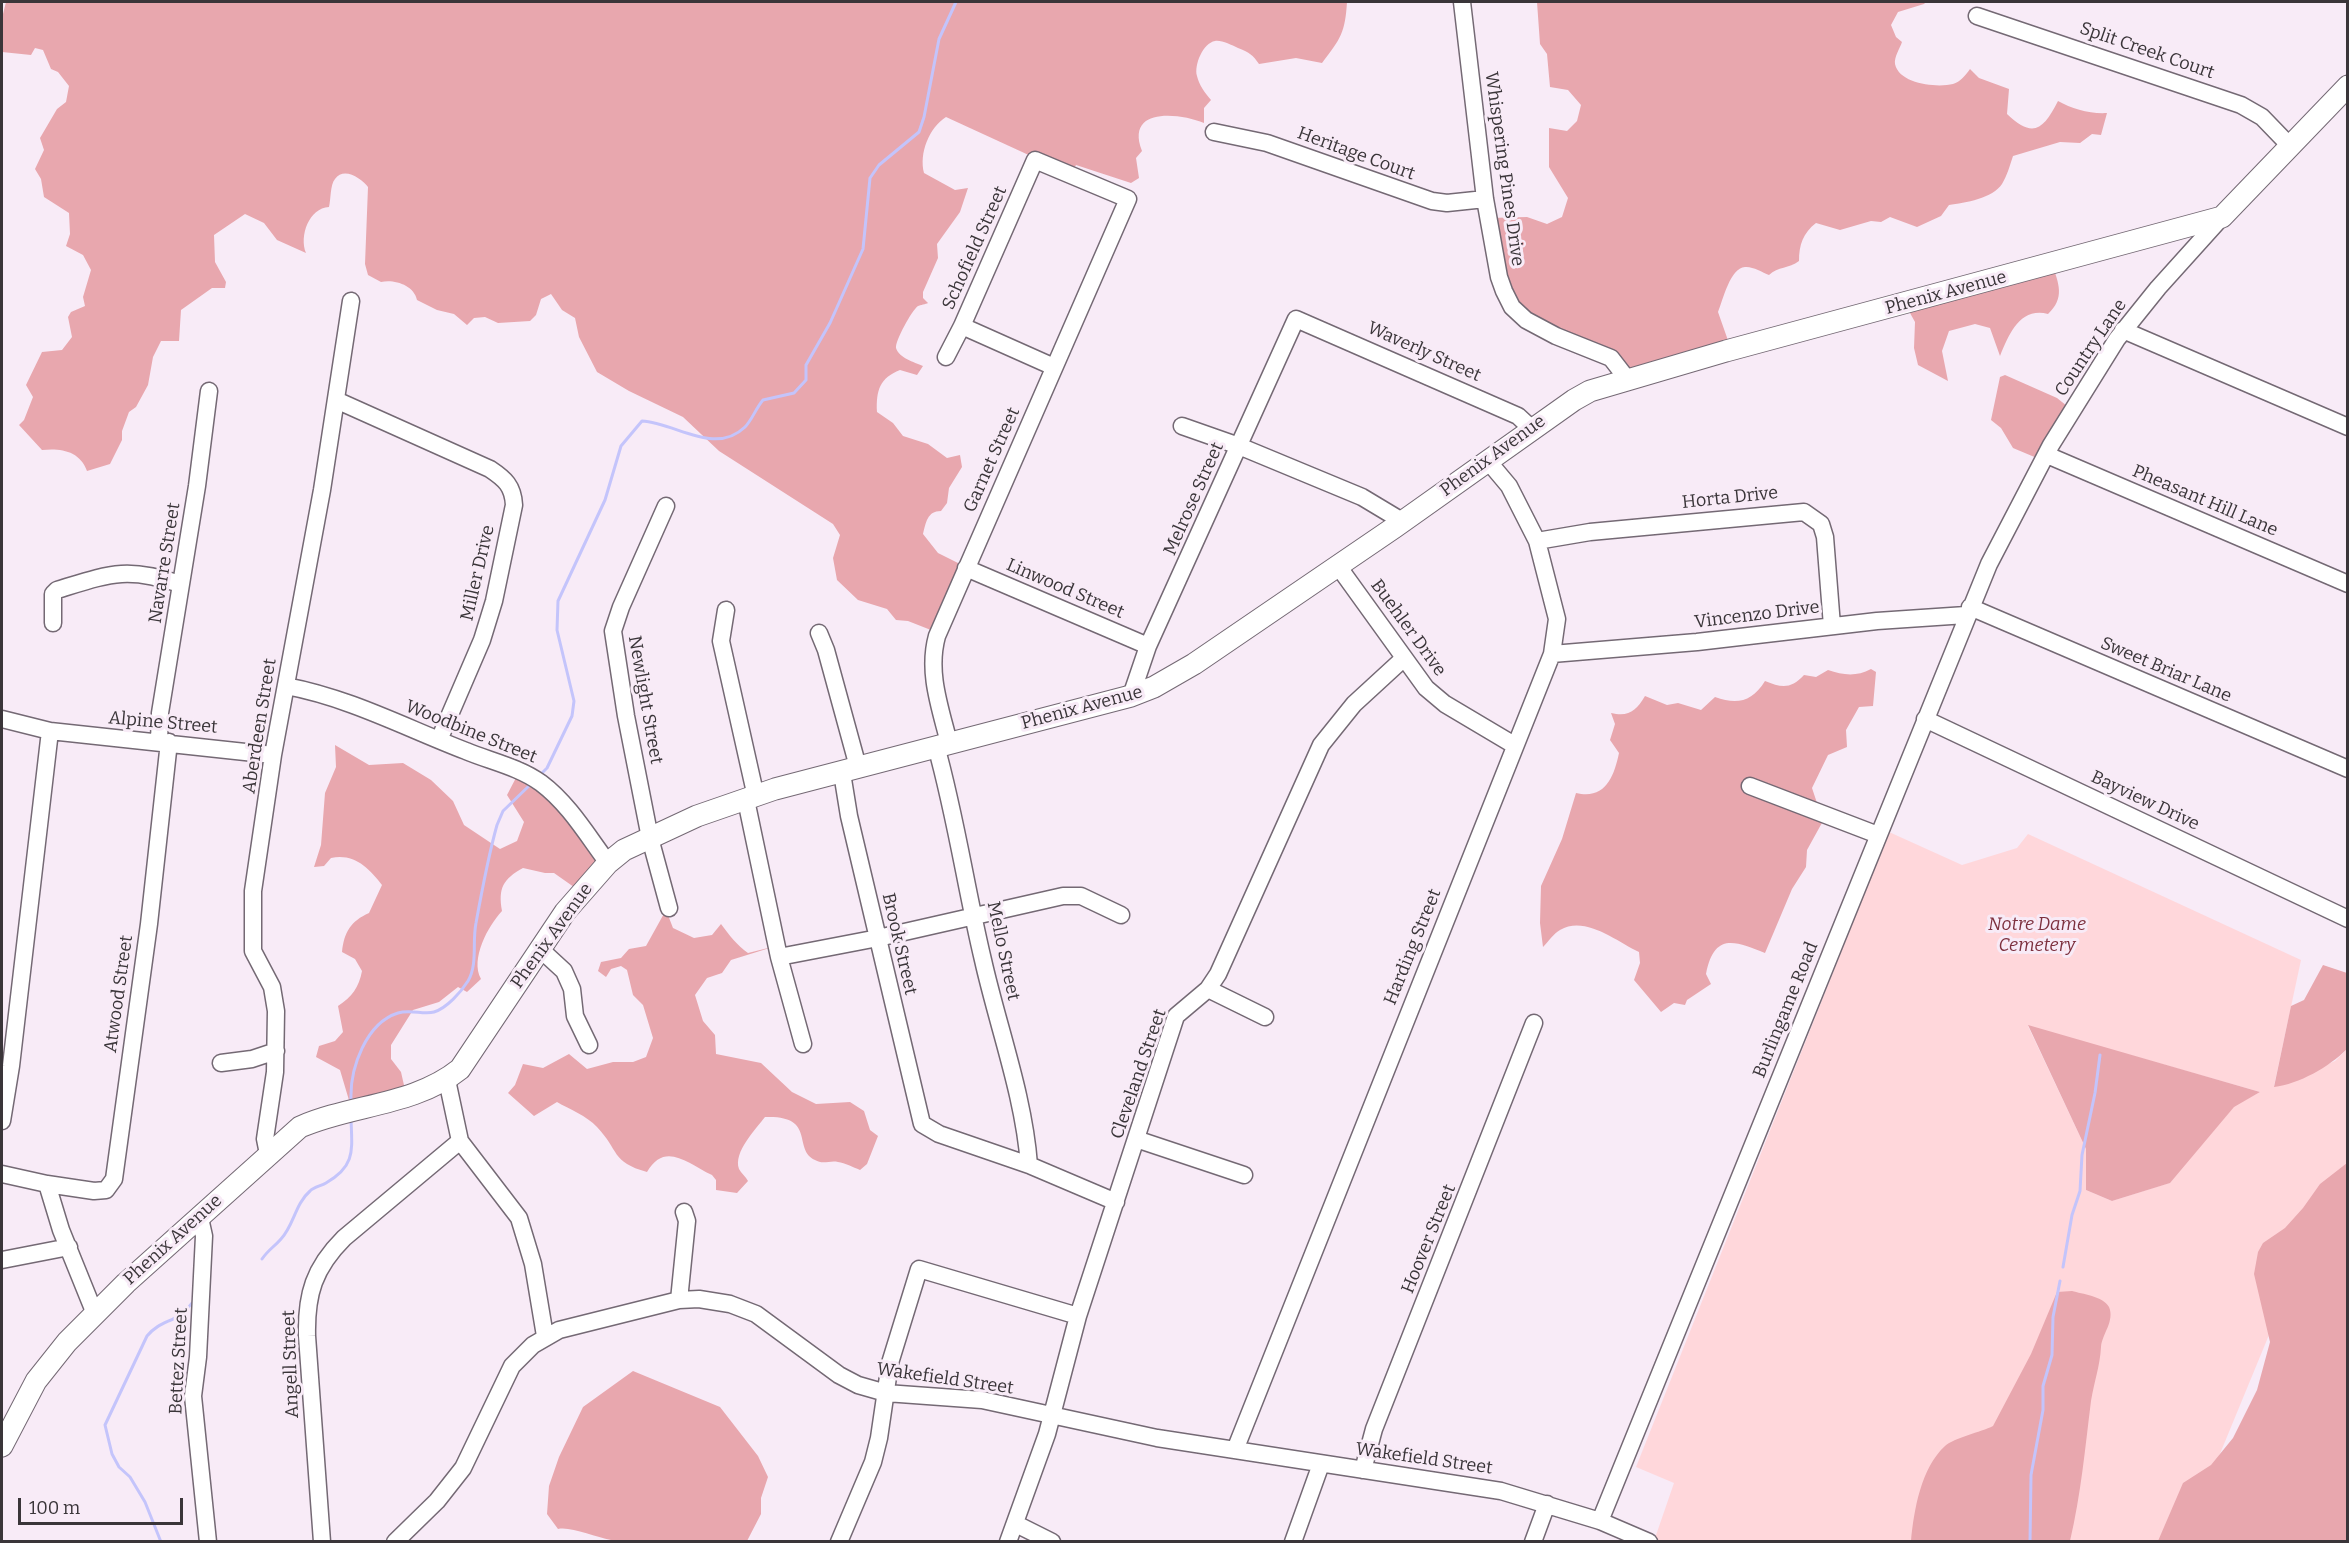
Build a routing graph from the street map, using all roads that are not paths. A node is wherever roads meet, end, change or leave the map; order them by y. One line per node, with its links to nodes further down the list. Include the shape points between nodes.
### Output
1 (1462, 2): 7 (street, Whispering Pines Drive)
2 (1977, 16): 5 (street, Split Creek Court, via 2241,105 2262,117)
3 (2348, 86): 5 (main road)
4 (1214, 132): 7 (street, Heritage Court, via 1267,143 1432,201)
5 (2290, 146): 8 (main road)
6 (1128, 199): 11 (street, Schofield Street, via 1035,160); 14 (street, Garnet Street)
7 (1485, 199): 15 (street, Whispering Pines Drive, via 1499,277 1512,307 1543,330 1603,355)
8 (2222, 217): 12 (street, Country Lane); 15 (main road, Phenix Avenue)
9 (351, 301): 17 (street, Aberdeen Street)
10 (1296, 319): 20 (street, Waverly Street, via 1518,416); 21 (street, Melrose Street)
11 (962, 326): 13 (street); 14 (street, Schofield Street)
12 (2123, 330): 19 (street); 22 (street, Country Lane)
13 (946, 357)
14 (1054, 367): 29 (street, Garnet Street)
15 (1618, 383): 20 (main road, Phenix Avenue, via 1574,400)
16 (209, 391): 30 (street, Navarre Street)
17 (336, 400): 40 (street, Aberdeen Street); 45 (street, Miller Drive, via 502,476 513,492 514,505 494,601)
18 (1182, 426): 21 (street)
19 (2348, 427)
20 (1532, 428): 23 (main road, Phenix Avenue)
21 (1239, 446): 26 (street, via 1362,497); 37 (street, Melrose Street)
22 (2047, 455): 25 (street, Country Lane); 31 (street, Pheasant Hill Lane)
23 (1488, 461): 26 (main road, Phenix Avenue); 27 (street, Harding Street, via 1509,486)
24 (666, 506): 55 (street, Newlight Street, via 613,631)
25 (2014, 516): 33 (street, Burlingame Road)
26 (1402, 522): 28 (main road, Phenix Avenue)
27 (1537, 541): 35 (street, Horta Drive, via 1590,532 1804,512 1815,517 1823,529); 38 (street, Harding Street, via 1557,619)
28 (1338, 566): 39 (street, Buehler Drive); 41 (main road, Phenix Avenue, via 1194,664)
29 (966, 568): 37 (street, Linwood Street); 47 (street, Garnet Street, via 937,636 932,659)
30 (180, 584): 34 (street, via 137,572 94,577 53,594); 46 (street, Navarre Street, via 160,713)
31 (2348, 584)
32 (726, 610): 53 (street, via 720,641)
33 (1968, 611): 35 (street, Vincenzo Drive); 43 (street, Burlingame Road); 50 (street, Sweet Briar Lane)
34 (53, 623)
35 (1832, 626): 38 (street, Vincenzo Drive)
36 (819, 633): 51 (street, Brook Street, via 826,650)
37 (1148, 646): 41 (street, Melrose Street)
38 (1552, 654): 48 (street, Harding Street)
39 (1403, 659): 48 (street, Buehler Drive, via 1436,698); 64 (street, Cleveland Street, via 1354,704 1321,745)
40 (286, 686): 45 (street, Woodbine Street, via 335,697); 49 (street, Aberdeen Street)
41 (1131, 696): 47 (main road, Phenix Avenue)
42 (2, 719): 44 (street, Alpine Street)
43 (1925, 719): 54 (street, Burlingame Road); 60 (street, Bayview Drive)
44 (50, 731): 46 (street, Alpine Street); 72 (street)
45 (439, 740): 56 (street, Woodbine Street, via 540,783 565,804)
46 (164, 741): 49 (street, Alpine Street); 79 (street, Atwood Street, via 148,924 114,1179 106,1190)
47 (943, 744): 51 (main road, Phenix Avenue); 58 (street, Mello Street)
48 (1514, 746): 92 (street, Harding Street)
49 (273, 754): 69 (street, Aberdeen Street, via 253,891 252,935 253,951 272,987)
50 (2348, 769)
51 (850, 770): 53 (main road, Phenix Avenue); 61 (street, Brook Street)
52 (1750, 786): 54 (street)
53 (751, 798): 55 (main road, Phenix Avenue, via 697,816); 63 (street)
54 (1878, 835): 96 (street, Burlingame Road)
55 (650, 838): 56 (main road, Phenix Avenue); 57 (street, Newlight Street)
56 (608, 863): 62 (main road, Phenix Avenue)
57 (669, 908)
58 (975, 915): 59 (street, via 1075,894); 61 (street); 76 (street, Mello Street)
59 (1121, 915)
60 (2348, 919)
61 (878, 938): 63 (street); 76 (street, Brook Street, via 922,1124 939,1134)
62 (539, 948): 68 (street, via 564,970 572,989 575,1016); 71 (main road, Phenix Avenue, via 460,1069)
63 (779, 957): 67 (street)
64 (1208, 989): 65 (street); 73 (street, Cleveland Street, via 1176,1016)
65 (1265, 1017)
66 (1534, 1023): 94 (street, Hoover Street, via 1374,1429)
67 (803, 1044)
68 (589, 1045)
69 (276, 1051): 70 (street); 75 (street, Aberdeen Street, via 265,1139)
70 (221, 1064)
71 (447, 1080): 74 (street); 75 (main road, Phenix Avenue, via 419,1094 318,1119 300,1127)
72 (2, 1121)
73 (1136, 1139): 78 (street); 80 (street, Cleveland Street)
74 (460, 1141): 88 (street, via 519,1218 533,1264); 99 (street, Angell Street, via 344,1238 332,1250 310,1288 307,1336)
75 (268, 1154): 82 (main road, Phenix Avenue)
76 (1029, 1165): 80 (street)
77 (2, 1174): 79 (street)
78 (1244, 1175)
79 (47, 1184): 83 (street)
80 (1116, 1202): 87 (street, Cleveland Street)
81 (684, 1212): 85 (street, via 687,1221)
82 (200, 1218): 86 (main road, Phenix Avenue); 98 (street, Bettez Street, via 204,1236 193,1396)
83 (69, 1247): 84 (street); 86 (street)
84 (2, 1260)
85 (679, 1300): 88 (street, Wakefield Street); 89 (street, Wakefield Street, via 713,1299 744,1308 839,1375)
86 (95, 1314): 91 (main road, Phenix Avenue, via 36,1381)
87 (1078, 1316): 89 (street, via 919,1269 890,1363); 90 (street, Cleveland Street)
88 (545, 1336): 100 (street, Wakefield Street, via 512,1366 454,1480)
89 (886, 1392): 90 (street, Wakefield Street, via 972,1399); 101 (street, via 873,1462)
90 (1050, 1416): 92 (street, Wakefield Street); 97 (street, Cleveland Street)
91 (2, 1446)
92 (1235, 1450): 93 (street, Wakefield Street)
93 (1321, 1464): 94 (street, Wakefield Street); 104 (street)
94 (1363, 1470): 95 (street, Wakefield Street, via 1501,1491)
95 (1547, 1504): 96 (street, Wakefield Street); 105 (street)
96 (1600, 1521): 106 (street, Wakefield Street)
97 (1016, 1524): 102 (street, Cleveland Street); 103 (street)
98 (208, 1542)
99 (322, 1542)
100 (395, 1542)
101 (839, 1542)
102 (1008, 1542)
103 (1052, 1542)
104 (1293, 1542)
105 (1533, 1542)
106 (1649, 1542)

